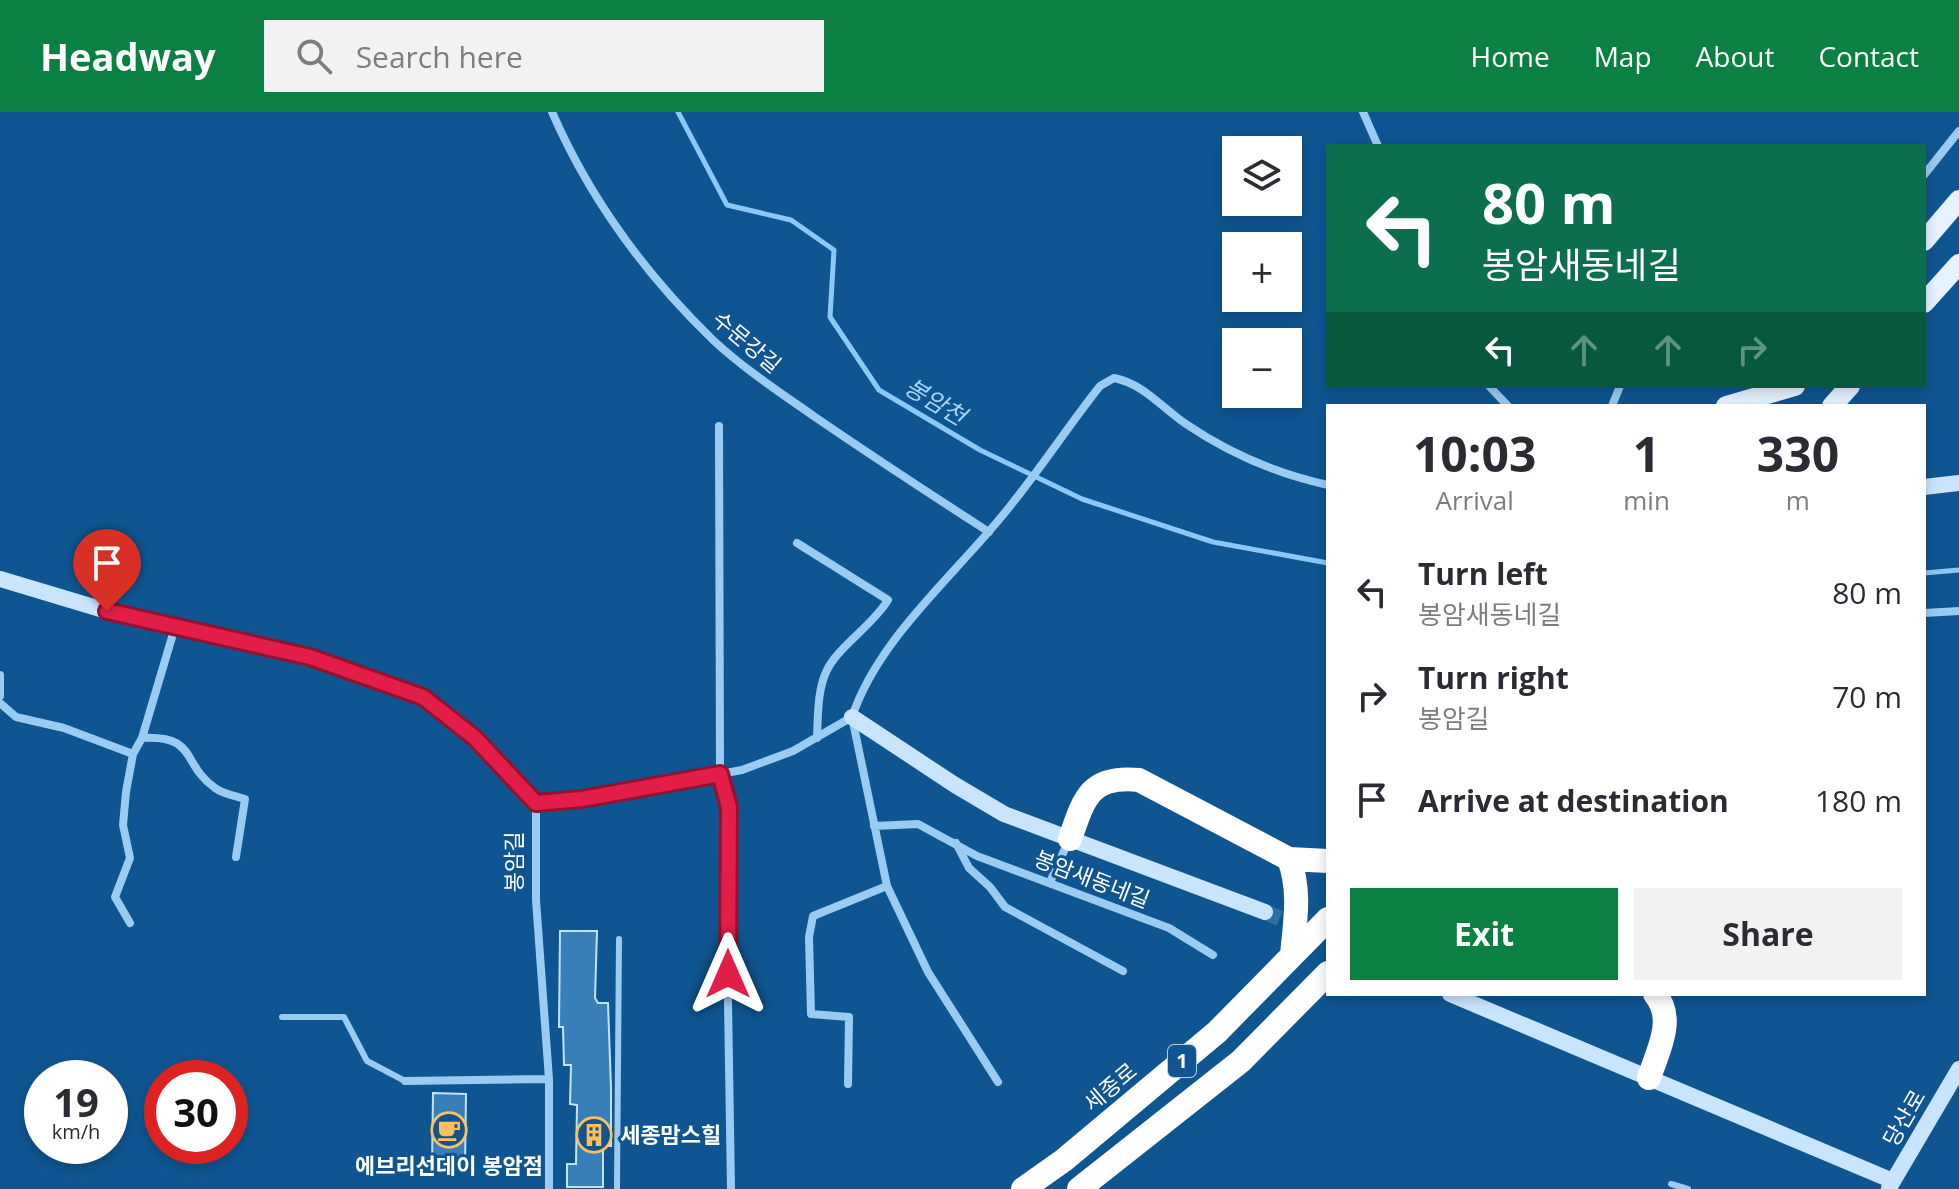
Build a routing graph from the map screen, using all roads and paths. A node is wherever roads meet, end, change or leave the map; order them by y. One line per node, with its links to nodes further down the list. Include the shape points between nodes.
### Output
1 (552, 112): 20 (street, 수문강길, via 572,158 612,221 714,341 775,389)
2 (1363, 112): 4 (street)
3 (1959, 131): 5 (street)
4 (1377, 144)
5 (1926, 172)
6 (1959, 200): 7 (main road)
7 (1926, 239)
8 (1959, 264): 9 (main road)
9 (1926, 301)
10 (1491, 388): 13 (street)
11 (1790, 388): 14 (main road)
12 (1848, 388): 15 (main road)
13 (1506, 404)
14 (1733, 404)
15 (1834, 404)
16 (719, 426): 33 (street)
17 (1959, 483): 19 (street)
18 (1326, 485): 20 (street, via 1230,452 1133,382 1114,378 1100,386)
19 (1926, 487)
20 (989, 532): 29 (street, via 944,578 863,685)
21 (797, 543): 31 (street, via 888,600 827,670)
22 (0, 579): 25 (street, 봉암길)
23 (1959, 611): 24 (street)
24 (1926, 613)
25 (175, 626): 30 (street); 34 (street, 봉암길, via 310,657 423,697 475,738)
26 (0, 675): 27 (street)
27 (0, 696)
28 (0, 703): 32 (street, via 16,717)
29 (852, 717): 31 (street); 35 (street); 36 (street, via 1004,814)
30 (142, 738): 32 (street); 38 (street, via 165,736 184,747 216,789 245,799)
31 (817, 738): 33 (street)
32 (133, 754): 45 (street, via 123,825 130,858 115,897)
33 (720, 774): 34 (street); 64 (street, via 729,807)
34 (536, 803): 56 (street, 봉암길, via 536,900)
35 (874, 826): 37 (street, 봉암새동네길, via 918,824); 42 (street)
36 (1070, 839): 39 (highway, via 1084,799 1098,785 1116,778 1139,780); 41 (street); 43 (street)
37 (956, 842): 41 (street, 봉암새동네길, via 977,856); 49 (street, via 969,868 1005,907)
38 (236, 857)
39 (1289, 859): 40 (highway); 48 (highway, via 1297,895)
40 (1326, 861)
41 (1050, 882): 47 (street, 봉암새동네길, via 1169,928)
42 (887, 886): 58 (street, via 928,972); 59 (street, via 813,916 811,1014 849,1017)
43 (1265, 912)
44 (1326, 921): 48 (highway, 세종로 / 1)
45 (130, 923)
46 (619, 939): 63 (lane)
47 (1213, 955)
48 (1292, 955): 65 (highway, 세종로 / 1, via 1217,1032)
49 (1123, 971)
50 (1326, 975): 66 (highway, 1, via 1241,1061)
51 (1455, 996): 55 (street)
52 (1657, 996): 55 (highway, via 1665,1006 1666,1023)
53 (282, 1017): 57 (lane, via 344,1017 367,1061)
54 (1959, 1069): 61 (street, 당산로)
55 (1649, 1078): 61 (street)
56 (549, 1079): 57 (street); 62 (street, 봉암길)
57 (405, 1081)
58 (998, 1082)
59 (848, 1084)
60 (1671, 1184): 67 (lane)
61 (1891, 1185)
62 (549, 1189)
63 (617, 1189)
64 (731, 1189)
65 (1023, 1189)
66 (1079, 1189)
67 (1688, 1189)

